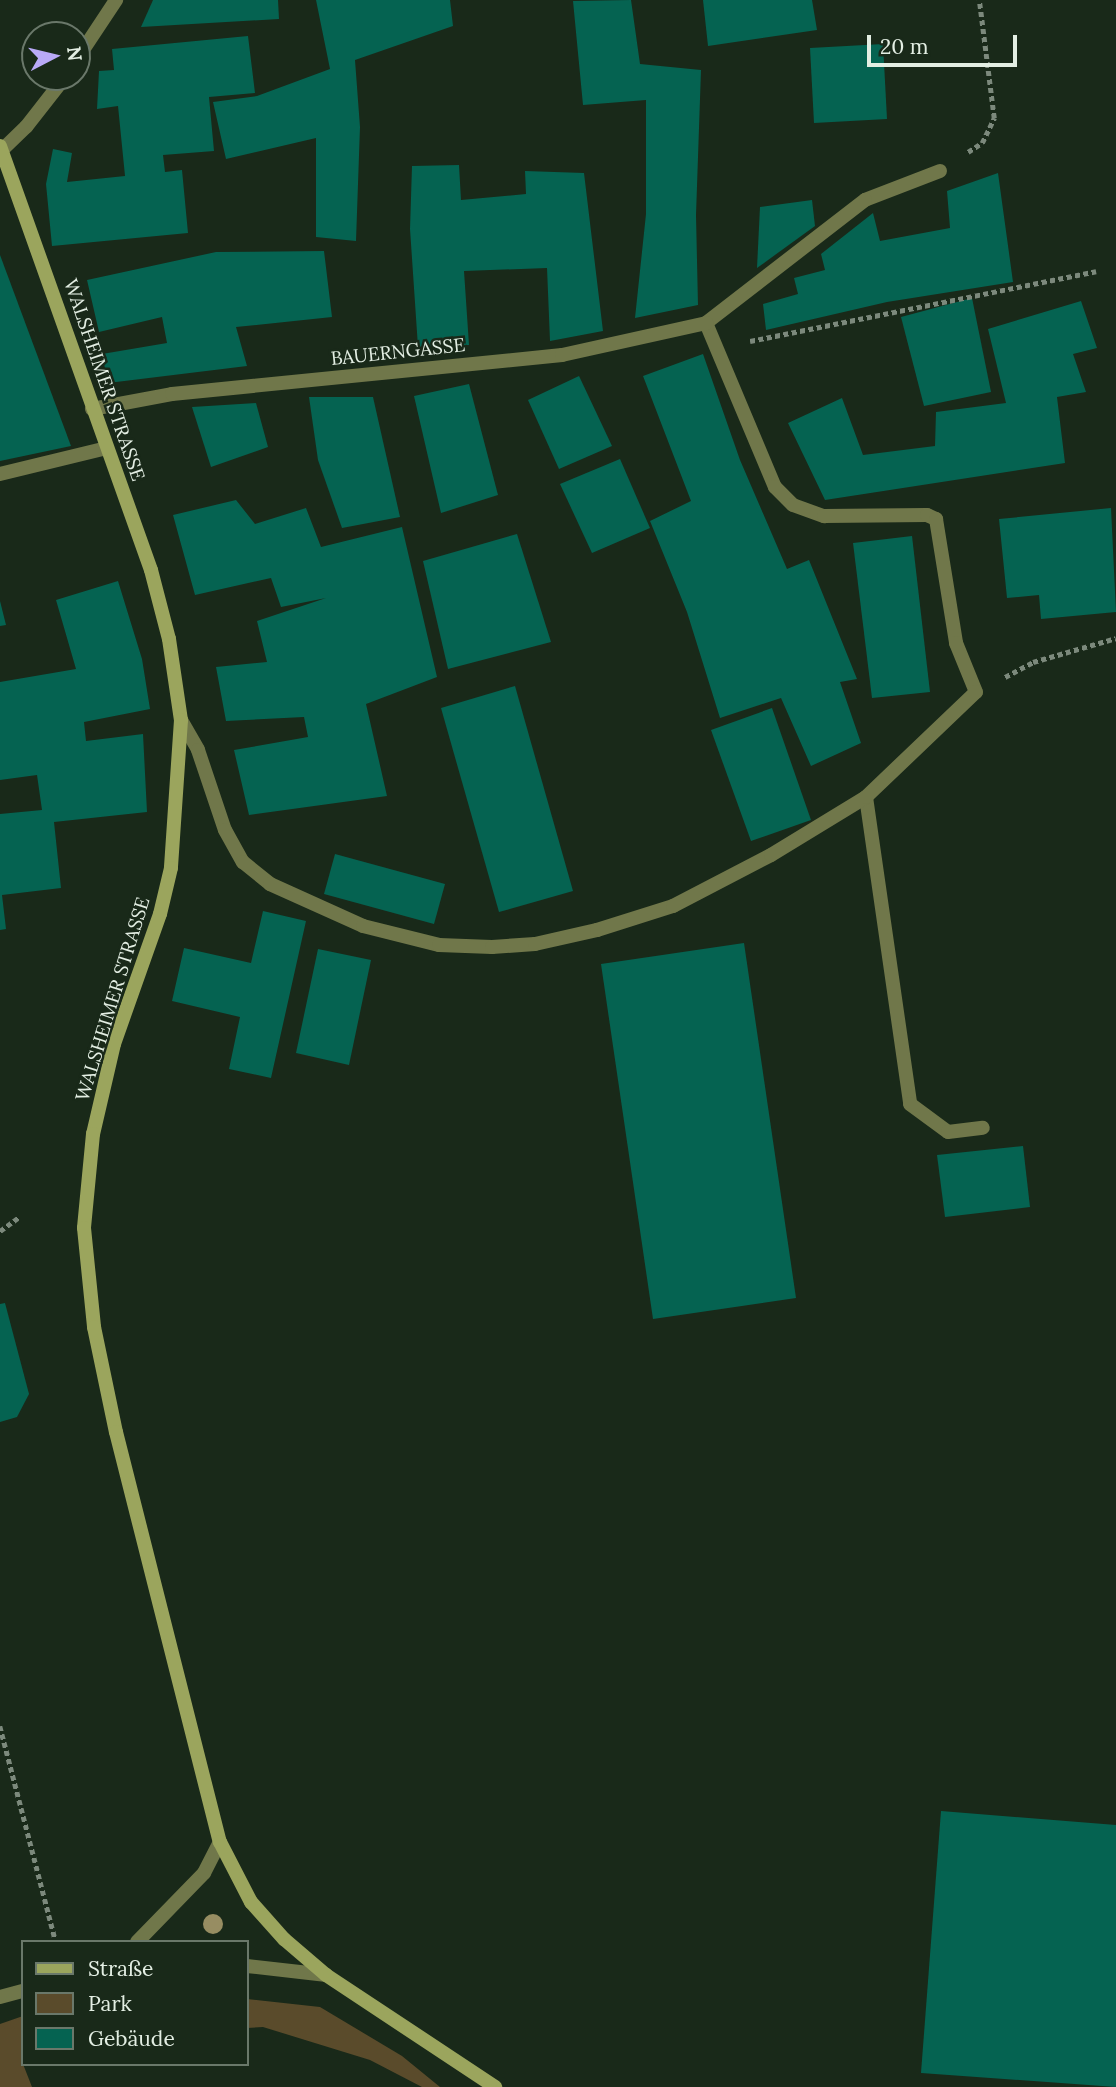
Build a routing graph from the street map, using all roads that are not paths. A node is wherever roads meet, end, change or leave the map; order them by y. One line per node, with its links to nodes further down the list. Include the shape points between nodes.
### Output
1 (116, 0): 2 (street)
2 (91, 38)
3 (54, 91): 4 (street, WALSHEIMER STRASSE, via 26,127)
4 (1, 147): 7 (street, WALSHEIMER STRASSE)
5 (940, 171): 6 (street, BAUERNGASSE, via 865,200)
6 (706, 323): 7 (street, BAUERNGASSE, via 562,355 172,394); 11 (street, WALSHEIMER STRASSE, via 775,487 793,505 824,516 927,515 936,519 956,643 976,692)
7 (92, 409): 8 (street, WALSHEIMER STRASSE)
8 (107, 449): 9 (street); 10 (street, WALSHEIMER STRASSE, via 151,570 169,639)
9 (0, 474)
10 (181, 720): 11 (street, WALSHEIMER STRASSE, via 198,750 225,830 243,862 305,904 363,926 439,945 535,943 673,906 771,855); 13 (street, WALSHEIMER STRASSE, via 171,868 160,914 114,1044 93,1134 84,1228 94,1327)
11 (866, 797): 12 (street, via 910,1104 948,1132)
12 (984, 1128)
13 (220, 1842): 14 (street, via 204,1873); 16 (street, WALSHEIMER STRASSE, via 251,1902)
14 (139, 1940)
15 (248, 1966): 16 (street)
16 (326, 1975): 19 (street, WALSHEIMER STRASSE)
17 (21, 1992): 18 (street)
18 (0, 1997)
19 (495, 2087)

